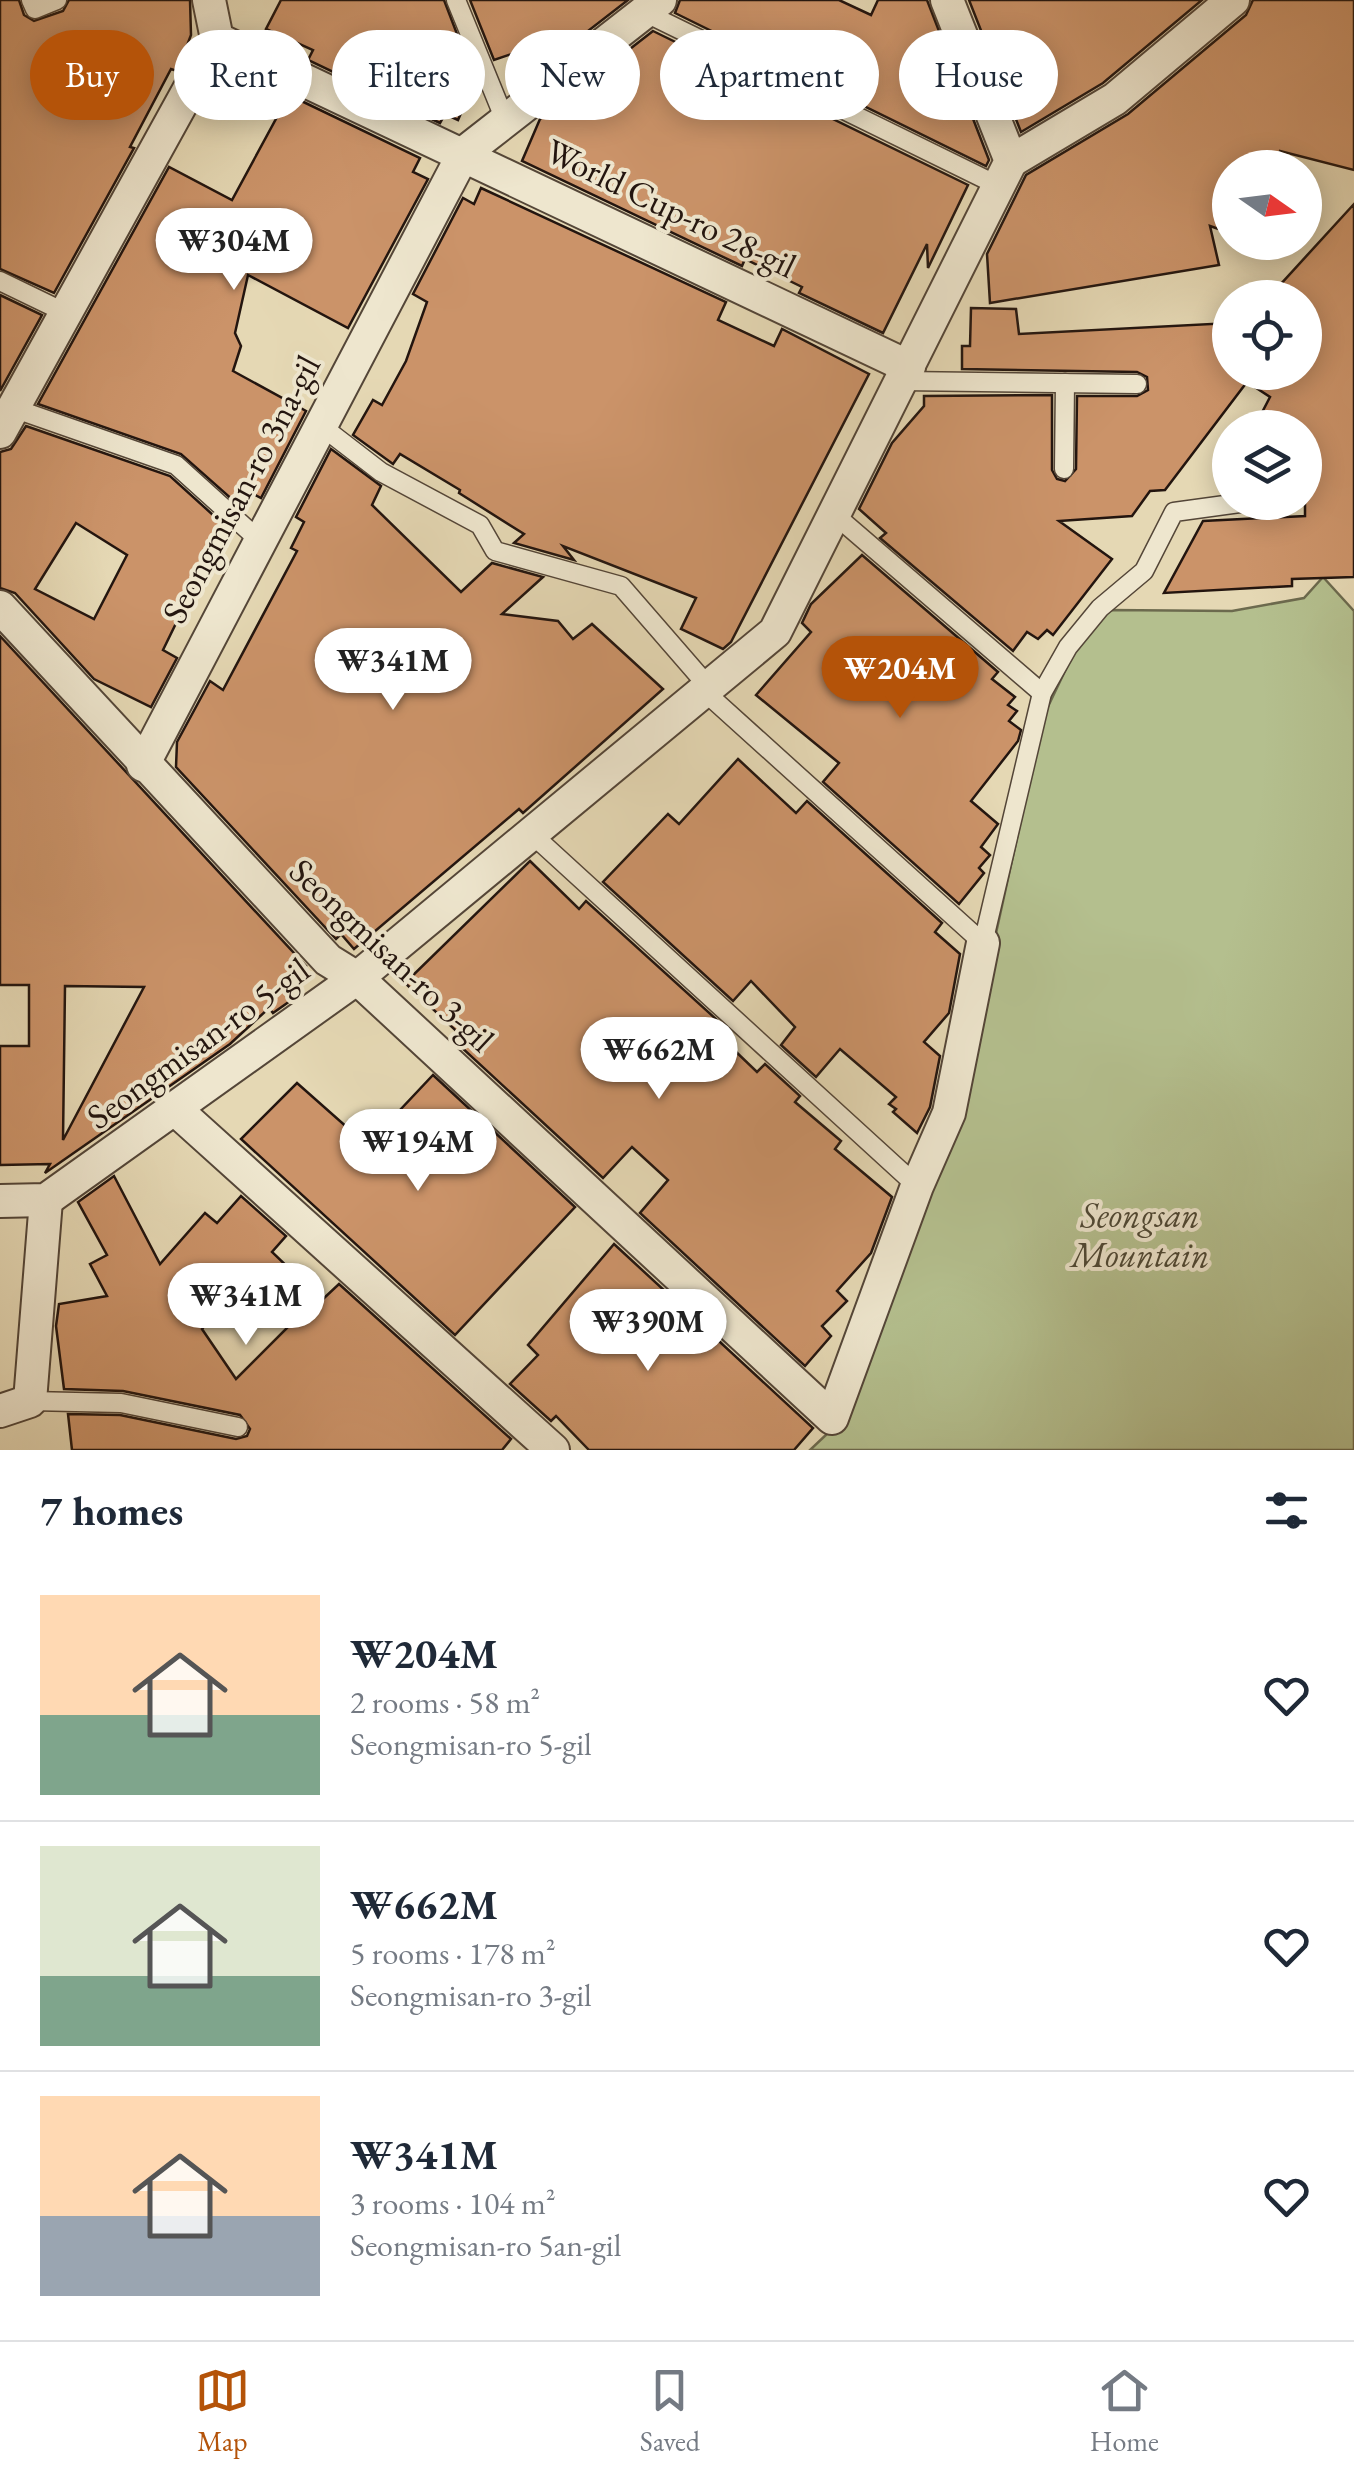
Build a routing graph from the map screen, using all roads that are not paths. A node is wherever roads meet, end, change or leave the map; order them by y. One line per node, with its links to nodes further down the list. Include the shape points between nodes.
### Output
1 (31, 0): 2 (lane, via 35,9)
2 (56, 0)
3 (208, 0): 8 (street)
4 (456, 0): 12 (lane)
5 (947, 0): 14 (street)
6 (1233, 0): 14 (street, via 1115,98)
7 (652, 6): 9 (street, Seongmisan-ro 3na-gil); 14 (lane)
8 (215, 30)
9 (621, 30)
10 (312, 83): 13 (street, World Cup-ro 28-gil)
11 (174, 117): 16 (street)
12 (505, 120): 13 (street, Seongmisan-ro 3na-gil)
13 (464, 153): 17 (street, World Cup-ro 28-gil); 21 (street, Seongmisan-ro 3na-gil)
14 (1005, 174): 17 (street, Seongmisan-ro 5-gil)
15 (0, 281): 16 (lane)
16 (66, 313): 20 (street)
17 (905, 374): 18 (lane); 24 (street, Seongmisan-ro 5-gil)
18 (1065, 383): 19 (lane); 22 (lane)
19 (1137, 384)
20 (4, 422): 25 (lane, via 176,465)
21 (320, 425): 25 (street, Seongmisan-ro 3na-gil); 27 (lane, via 381,472 480,524 496,551 621,586 700,676)
22 (1064, 468)
23 (1212, 507): 28 (lane, via 1174,512 1144,571 1100,608)
24 (835, 515): 27 (street, Seongmisan-ro 5-gil, via 775,632); 28 (lane)
25 (259, 540): 29 (street, Seongmisan-ro 3na-gil)
26 (0, 607): 29 (street, Seongmisan-ro 3-gil)
27 (705, 692): 30 (street, Seongmisan-ro 5-gil); 31 (lane)
28 (1042, 693): 31 (lane)
29 (142, 764): 32 (street, Seongmisan-ro 3-gil, via 328,960)
30 (534, 836): 32 (street, Seongmisan-ro 5-gil); 34 (lane)
31 (983, 943): 34 (street, via 949,1113)
32 (358, 978): 33 (street, Seongmisan-ro 5-gil); 34 (street, Seongmisan-ro 3-gil, via 832,1418)
33 (175, 1109): 35 (street, Seongmisan-ro 5-gil); 39 (street)
34 (917, 1186)
35 (46, 1200): 36 (street); 37 (street)
36 (0, 1201)
37 (15, 1406): 38 (lane, via 121,1403)
38 (238, 1427)
39 (553, 1450)

